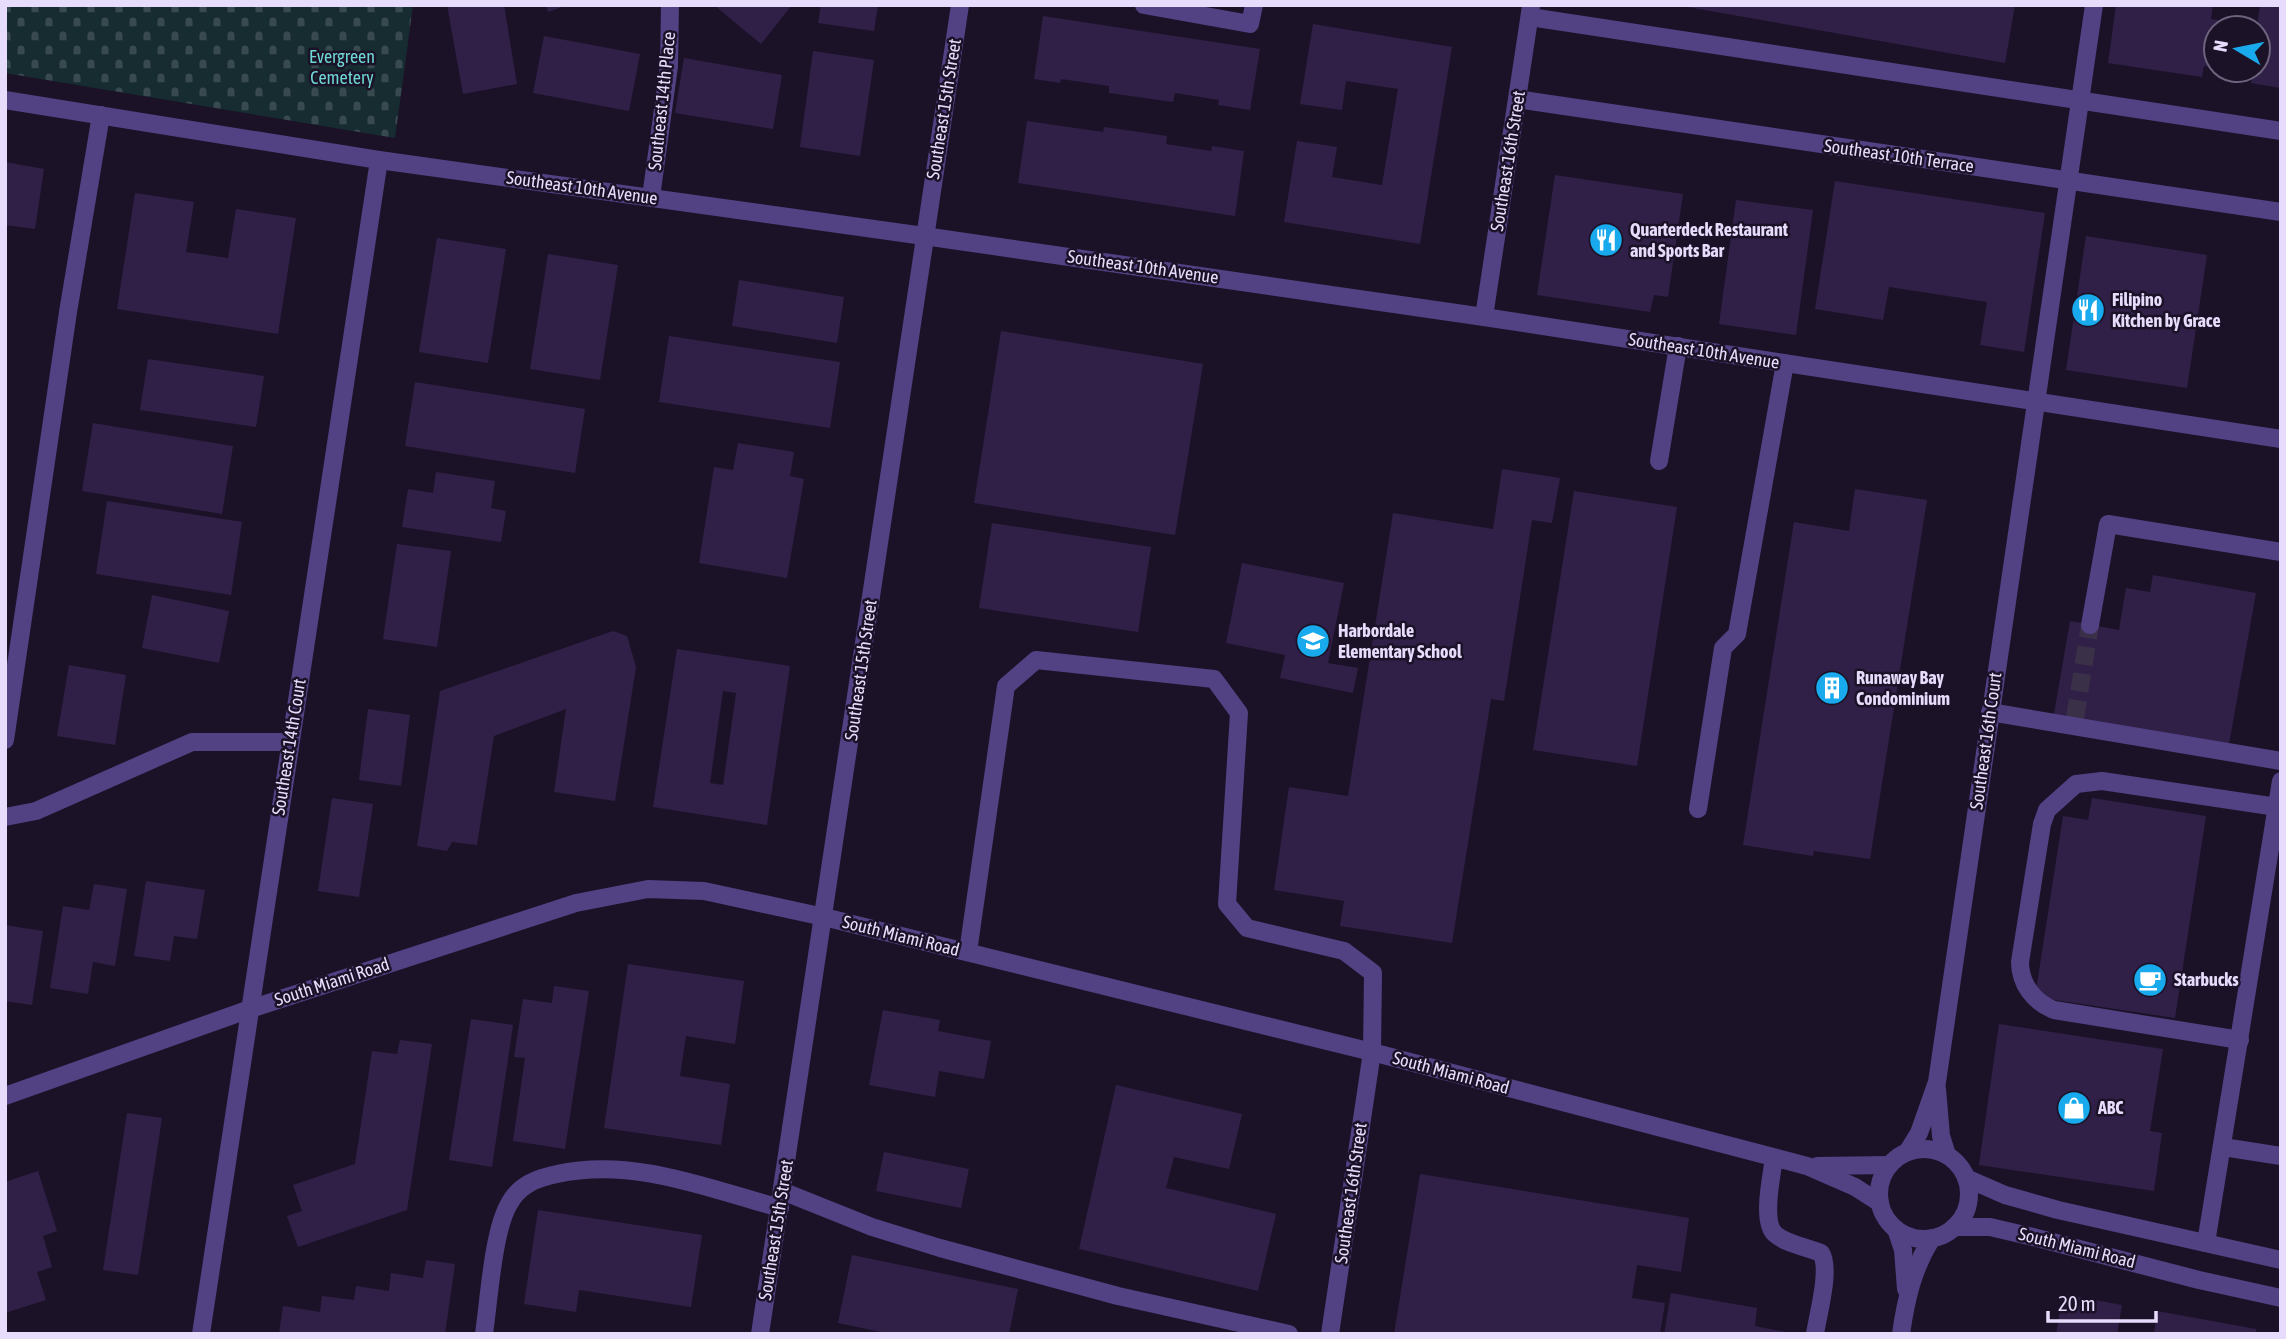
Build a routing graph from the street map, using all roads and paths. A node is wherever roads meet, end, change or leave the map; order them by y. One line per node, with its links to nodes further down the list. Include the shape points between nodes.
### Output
1 (670, 5): 14 (street, Southeast 14th Place, via 669,66)
2 (960, 5): 16 (street, Southeast 15th Street)
3 (1144, 5): 4 (street, via 1250,24)
4 (1254, 5)
5 (2094, 5): 9 (street, Southeast 16th Court)
6 (1531, 11): 7 (street, Southeast 16th Street); 9 (street)
7 (1517, 99): 13 (street, Southeast 10th Terrace); 17 (street, Southeast 16th Street)
8 (5, 100): 10 (street, Southeast 10th Avenue)
9 (2080, 101): 11 (street); 13 (street, Southeast 16th Court)
10 (101, 115): 12 (street, Southeast 10th Avenue); 26 (street)
11 (2281, 131)
12 (379, 160): 14 (street, Southeast 10th Avenue); 27 (street, Southeast 14th Court)
13 (2068, 181): 15 (street, Southeast 10th Terrace); 20 (street, Southeast 16th Court)
14 (651, 197): 16 (street, Southeast 10th Avenue)
15 (2281, 212)
16 (924, 236): 17 (street, Southeast 10th Avenue); 34 (street, Southeast 15th Street)
17 (1484, 317): 18 (street, Southeast 10th Avenue)
18 (1678, 346): 19 (street, Southeast 10th Avenue); 22 (street)
19 (1785, 363): 20 (street, Southeast 10th Avenue); 31 (street, via 1737,634 1723,648)
20 (2035, 400): 21 (street, Southeast 10th Avenue); 25 (street, Southeast 16th Court)
21 (2281, 439)
22 (1659, 461)
23 (2281, 552): 24 (street, via 2108,524)
24 (2090, 625)
25 (1990, 712): 28 (street, via 2074,722); 39 (street, Southeast 16th Court)
26 (5, 740)
27 (290, 742): 32 (street, via 192,742 36,811); 36 (street, Southeast 14th Court)
28 (2281, 761)
29 (2281, 781): 30 (street)
30 (2277, 807): 33 (street); 37 (street, via 2102,781 2076,784 2047,810 2042,824 2020,962 2020,977 2040,1005 2054,1010)
31 (1698, 809)
32 (5, 817)
33 (2275, 854): 37 (street)
34 (824, 917): 35 (street, South Miami Road); 36 (street, South Miami Road, via 704,891 648,889 576,903); 49 (street, Southeast 15th Street)
35 (968, 952): 38 (street, South Miami Road); 38 (street, Southeast 16th Street, via 1006,686 1036,660 1214,679 1239,713 1227,904 1247,928 1344,951 1373,973)
36 (250, 1009): 40 (street, South Miami Road); 58 (street, Southeast 14th Court)
37 (2240, 1040): 41 (street)
38 (1372, 1052): 45 (street, South Miami Road); 62 (street, Southeast 16th Street)
39 (1937, 1082): 42 (street, Southeast 16th Court); 43 (street, Southeast 16th Court)
40 (5, 1096)
41 (2223, 1147): 44 (street); 54 (street)
42 (1908, 1152): 43 (street, via 1926,1148); 46 (street)
43 (1947, 1155): 48 (street)
44 (2281, 1156)
45 (1774, 1158): 47 (street, South Miami Road); 63 (street, via 1769,1227 1785,1240 1824,1257)
46 (1889, 1165): 47 (street, South Miami Road); 50 (street, via 1881,1179)
47 (1807, 1166): 50 (street, South Miami Road)
48 (1966, 1178): 51 (street, via 1966,1210); 54 (street, South Miami Road, via 2059,1210)
49 (781, 1199): 59 (street, via 628,1169 578,1170 541,1177 522,1187 500,1223); 60 (street, Southeast 15th Street); 61 (street, via 1118,1296)
50 (1880, 1202): 52 (street)
51 (1954, 1227): 53 (street); 57 (street, South Miami Road, via 1990,1227)
52 (1896, 1229): 53 (street, via 1917,1239); 56 (street, via 1903,1250)
53 (1932, 1238): 56 (street)
54 (2206, 1243): 55 (street, South Miami Road)
55 (2281, 1260)
56 (1907, 1296): 64 (street)
57 (2281, 1298)
58 (201, 1334)
59 (484, 1334)
60 (760, 1334)
61 (1289, 1334)
62 (1331, 1334)
63 (1815, 1334)
64 (1901, 1334)

